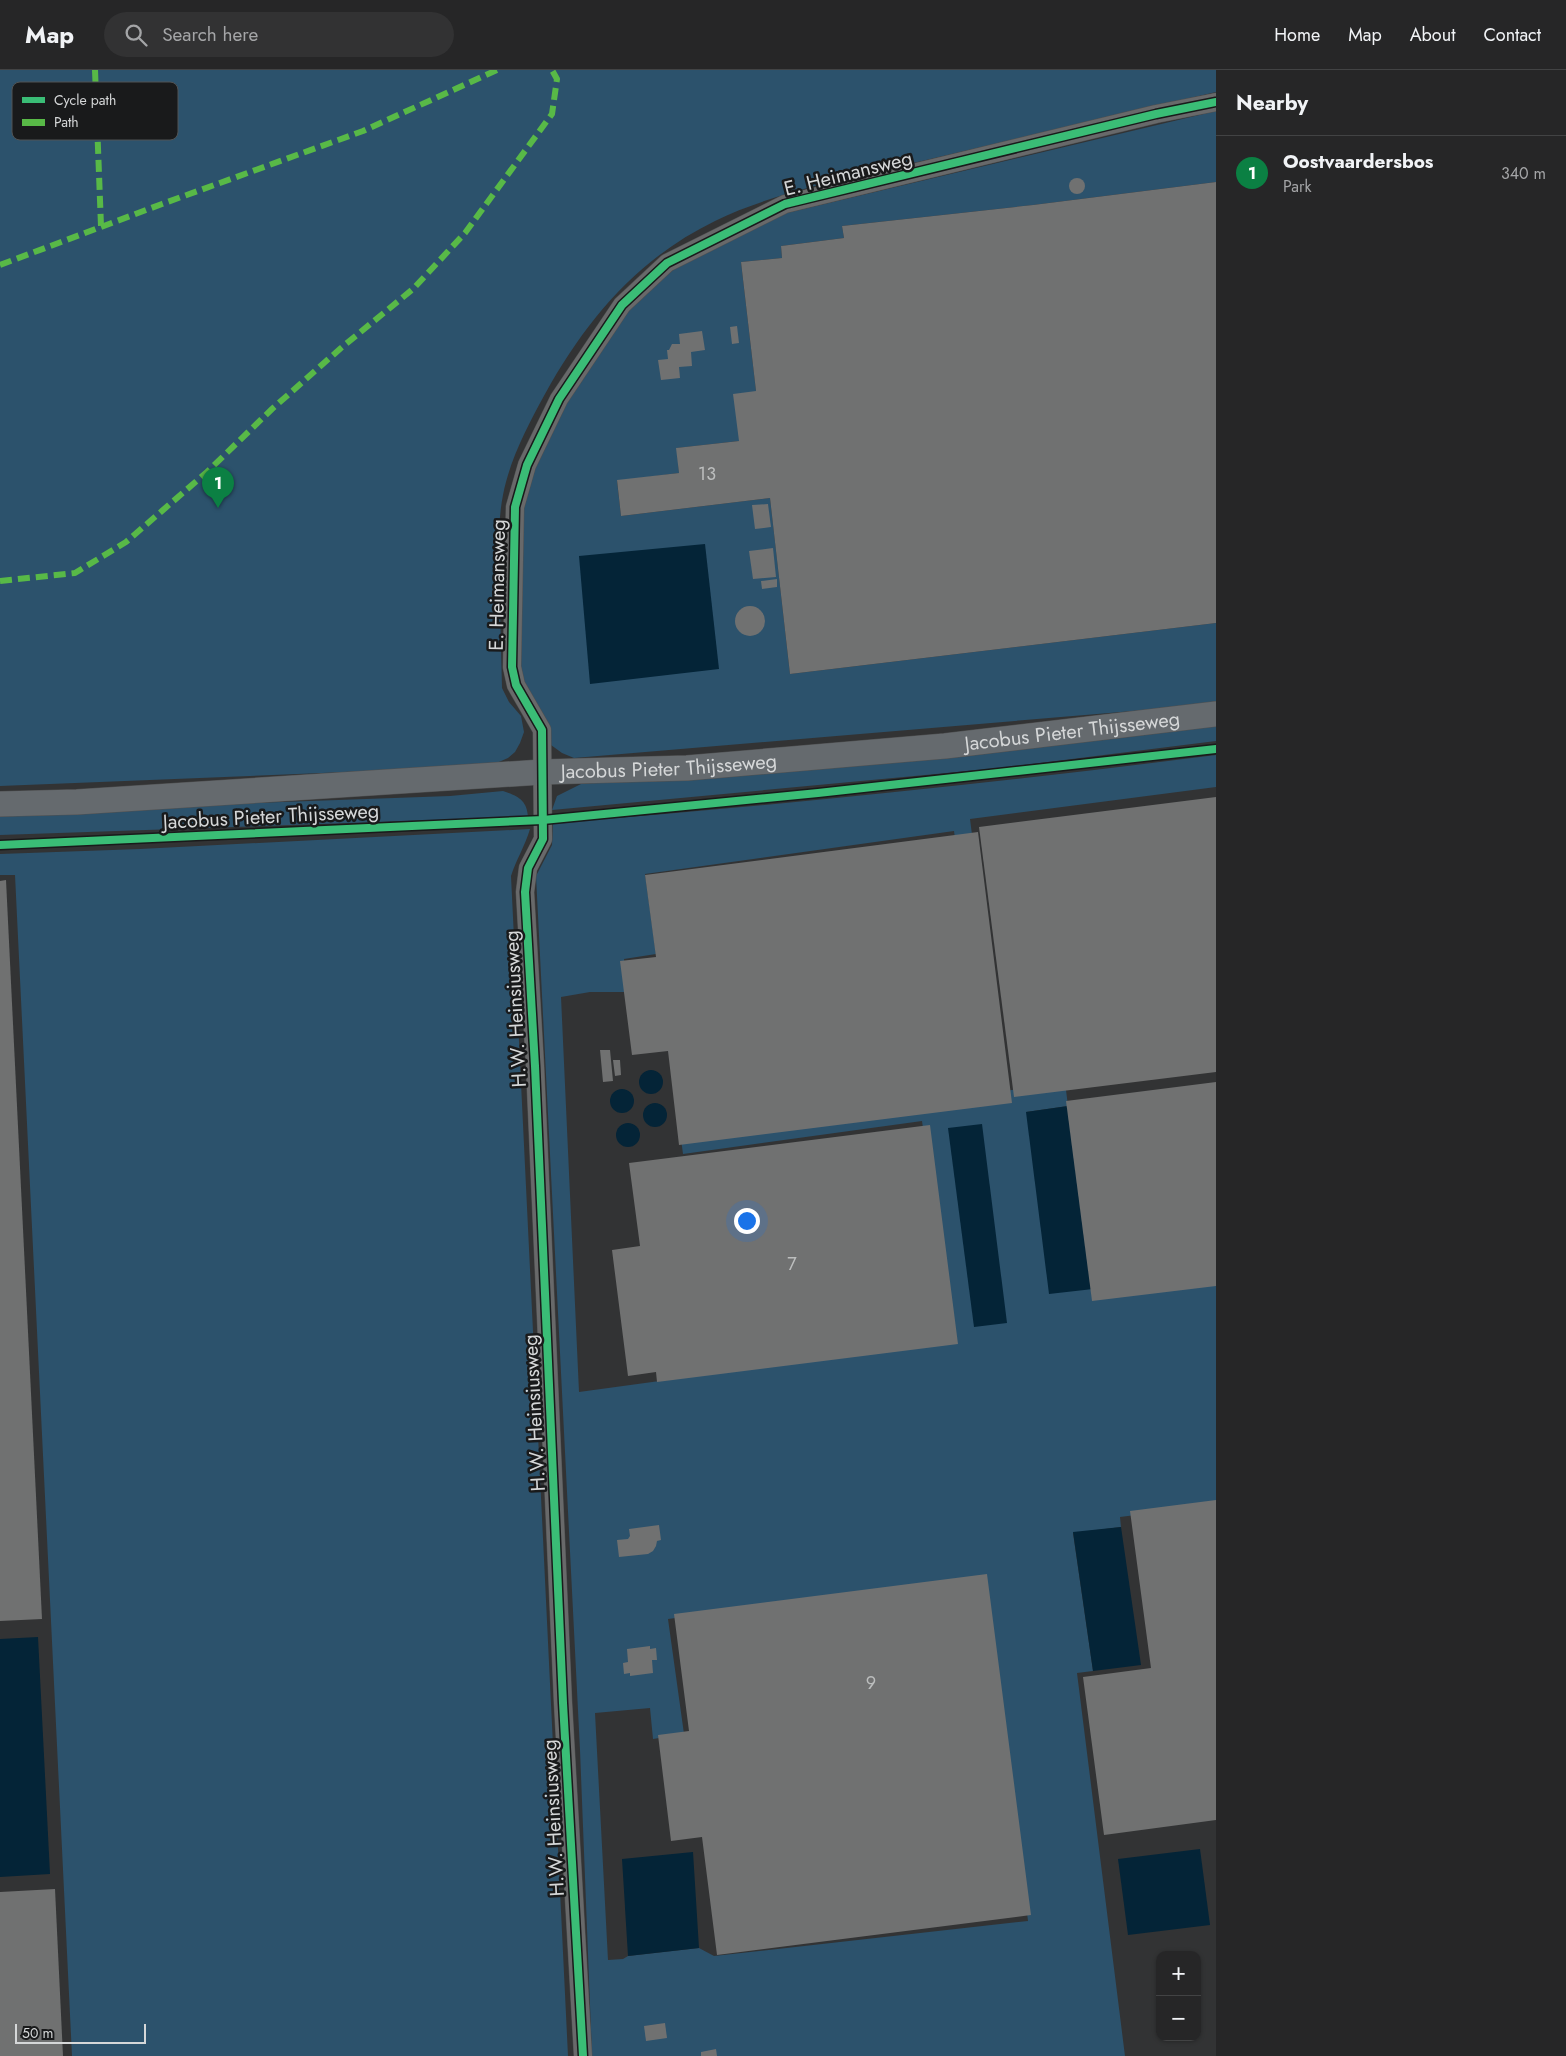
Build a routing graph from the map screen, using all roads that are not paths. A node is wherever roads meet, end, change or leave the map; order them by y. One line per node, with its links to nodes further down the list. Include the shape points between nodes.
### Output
1 (1216, 102): 3 (street, E. Heimansweg, via 785,204 668,263 622,305 559,399 527,465 514,507 512,667 516,686 542,730)
2 (1216, 714): 3 (street, Jacobus Pieter Thijsseweg, via 886,751 687,768)
3 (542, 772): 4 (street, Jacobus Pieter Thijsseweg, via 77,802); 5 (street, H.W. Heinsiusweg, via 543,839 528,868 524,892)
4 (0, 804)
5 (583, 2056)

